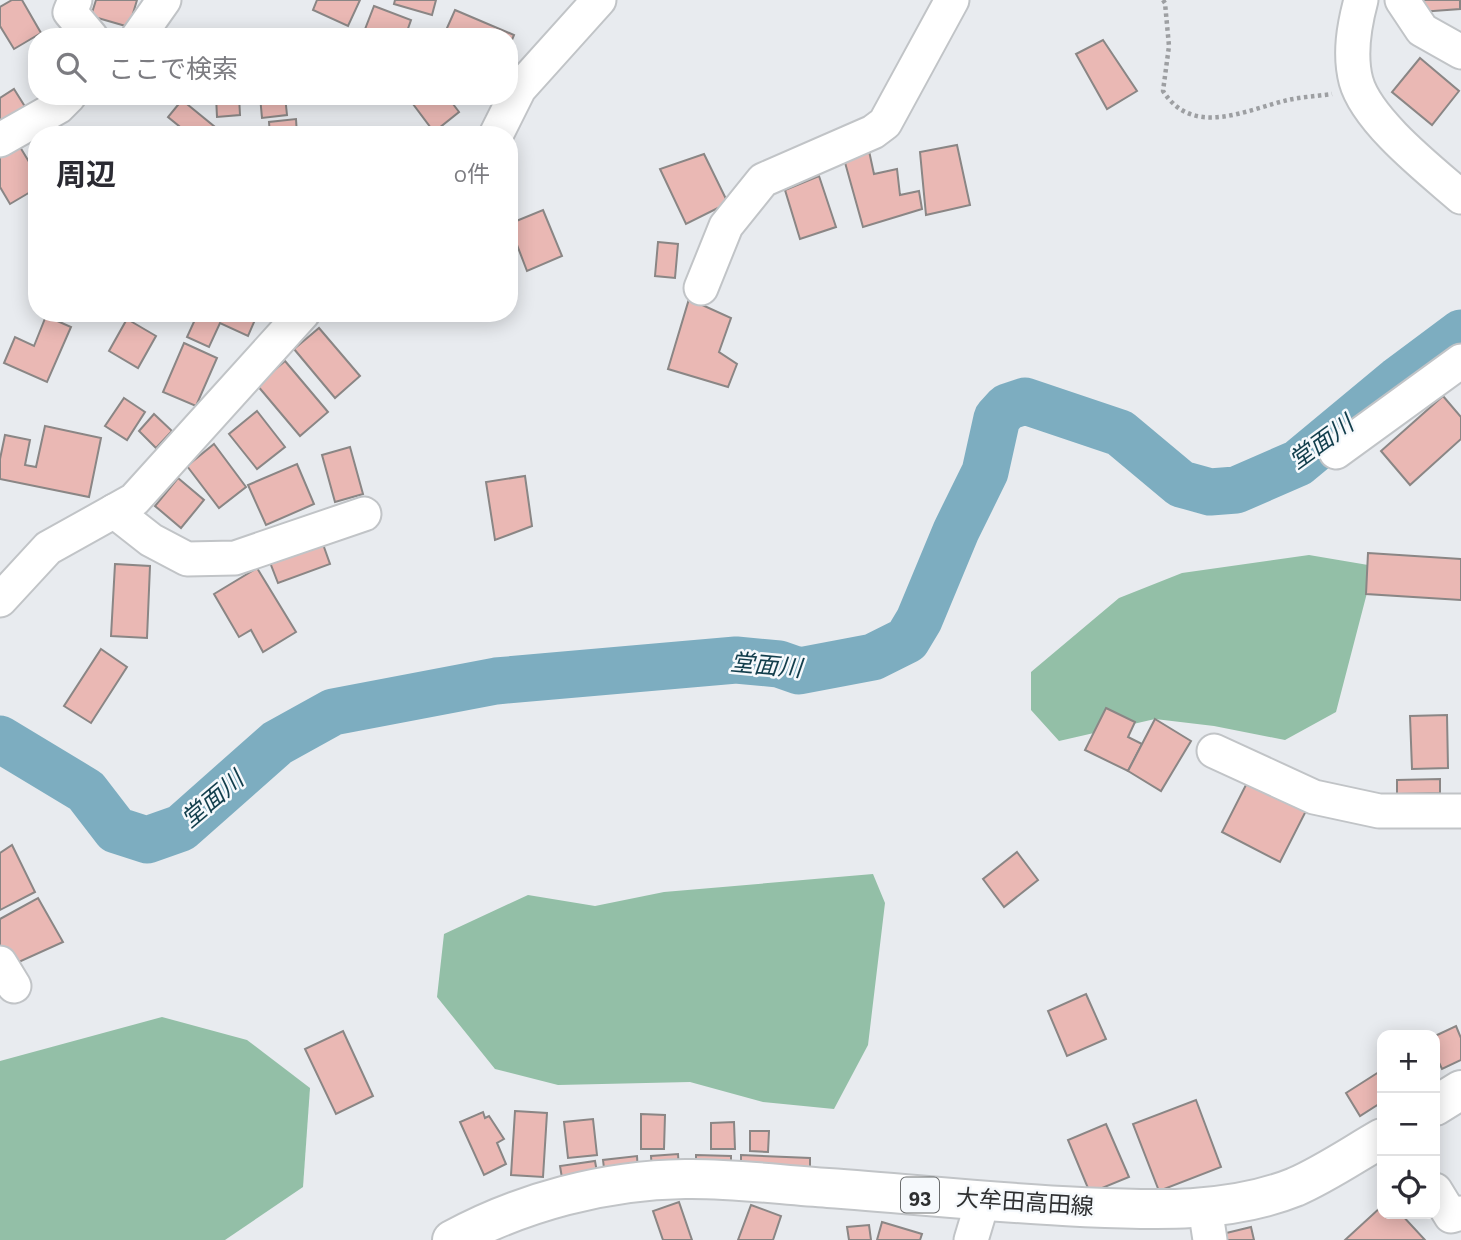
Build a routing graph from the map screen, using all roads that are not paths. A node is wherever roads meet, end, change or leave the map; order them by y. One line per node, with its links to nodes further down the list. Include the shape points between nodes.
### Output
1 (75, 0): 7 (street, via 70,12)
2 (164, 0): 8 (street)
3 (599, 0): 10 (street)
4 (952, 0): 16 (street, via 885,123 763,180 726,226)
5 (1361, 0): 15 (street, via 1352,41 1356,80 1367,104 1411,153)
6 (1402, 0): 9 (street, via 1422,30)
7 (83, 28)
8 (144, 28)
9 (1461, 52)
10 (518, 91)
11 (60, 105): 14 (street)
12 (511, 105): 13 (street)
13 (500, 126)
14 (0, 140)
15 (1461, 197)
16 (701, 288)
17 (295, 322): 20 (street, via 134,500)
18 (1461, 361): 19 (street)
19 (1336, 452)
20 (114, 511): 21 (street, via 151,540 187,559 234,558); 22 (street, via 48,548)
21 (364, 514)
22 (0, 600)
23 (1214, 751): 24 (street, via 1314,797 1379,811)
24 (1461, 811)
25 (1461, 1090): 26 (main road)
26 (1440, 1103)
27 (1377, 1141): 31 (main road, 大牟田高田線 / 93, via 1294,1187 1246,1201)
28 (1440, 1198): 30 (street, via 1451,1216)
29 (983, 1200): 31 (main road, 大牟田高田線 / 93, via 1147,1210); 32 (main road, 大牟田高田線 / 93, via 685,1179 562,1196); 33 (street)
30 (1461, 1213)
31 (1208, 1223)
32 (452, 1240)
33 (971, 1240)

